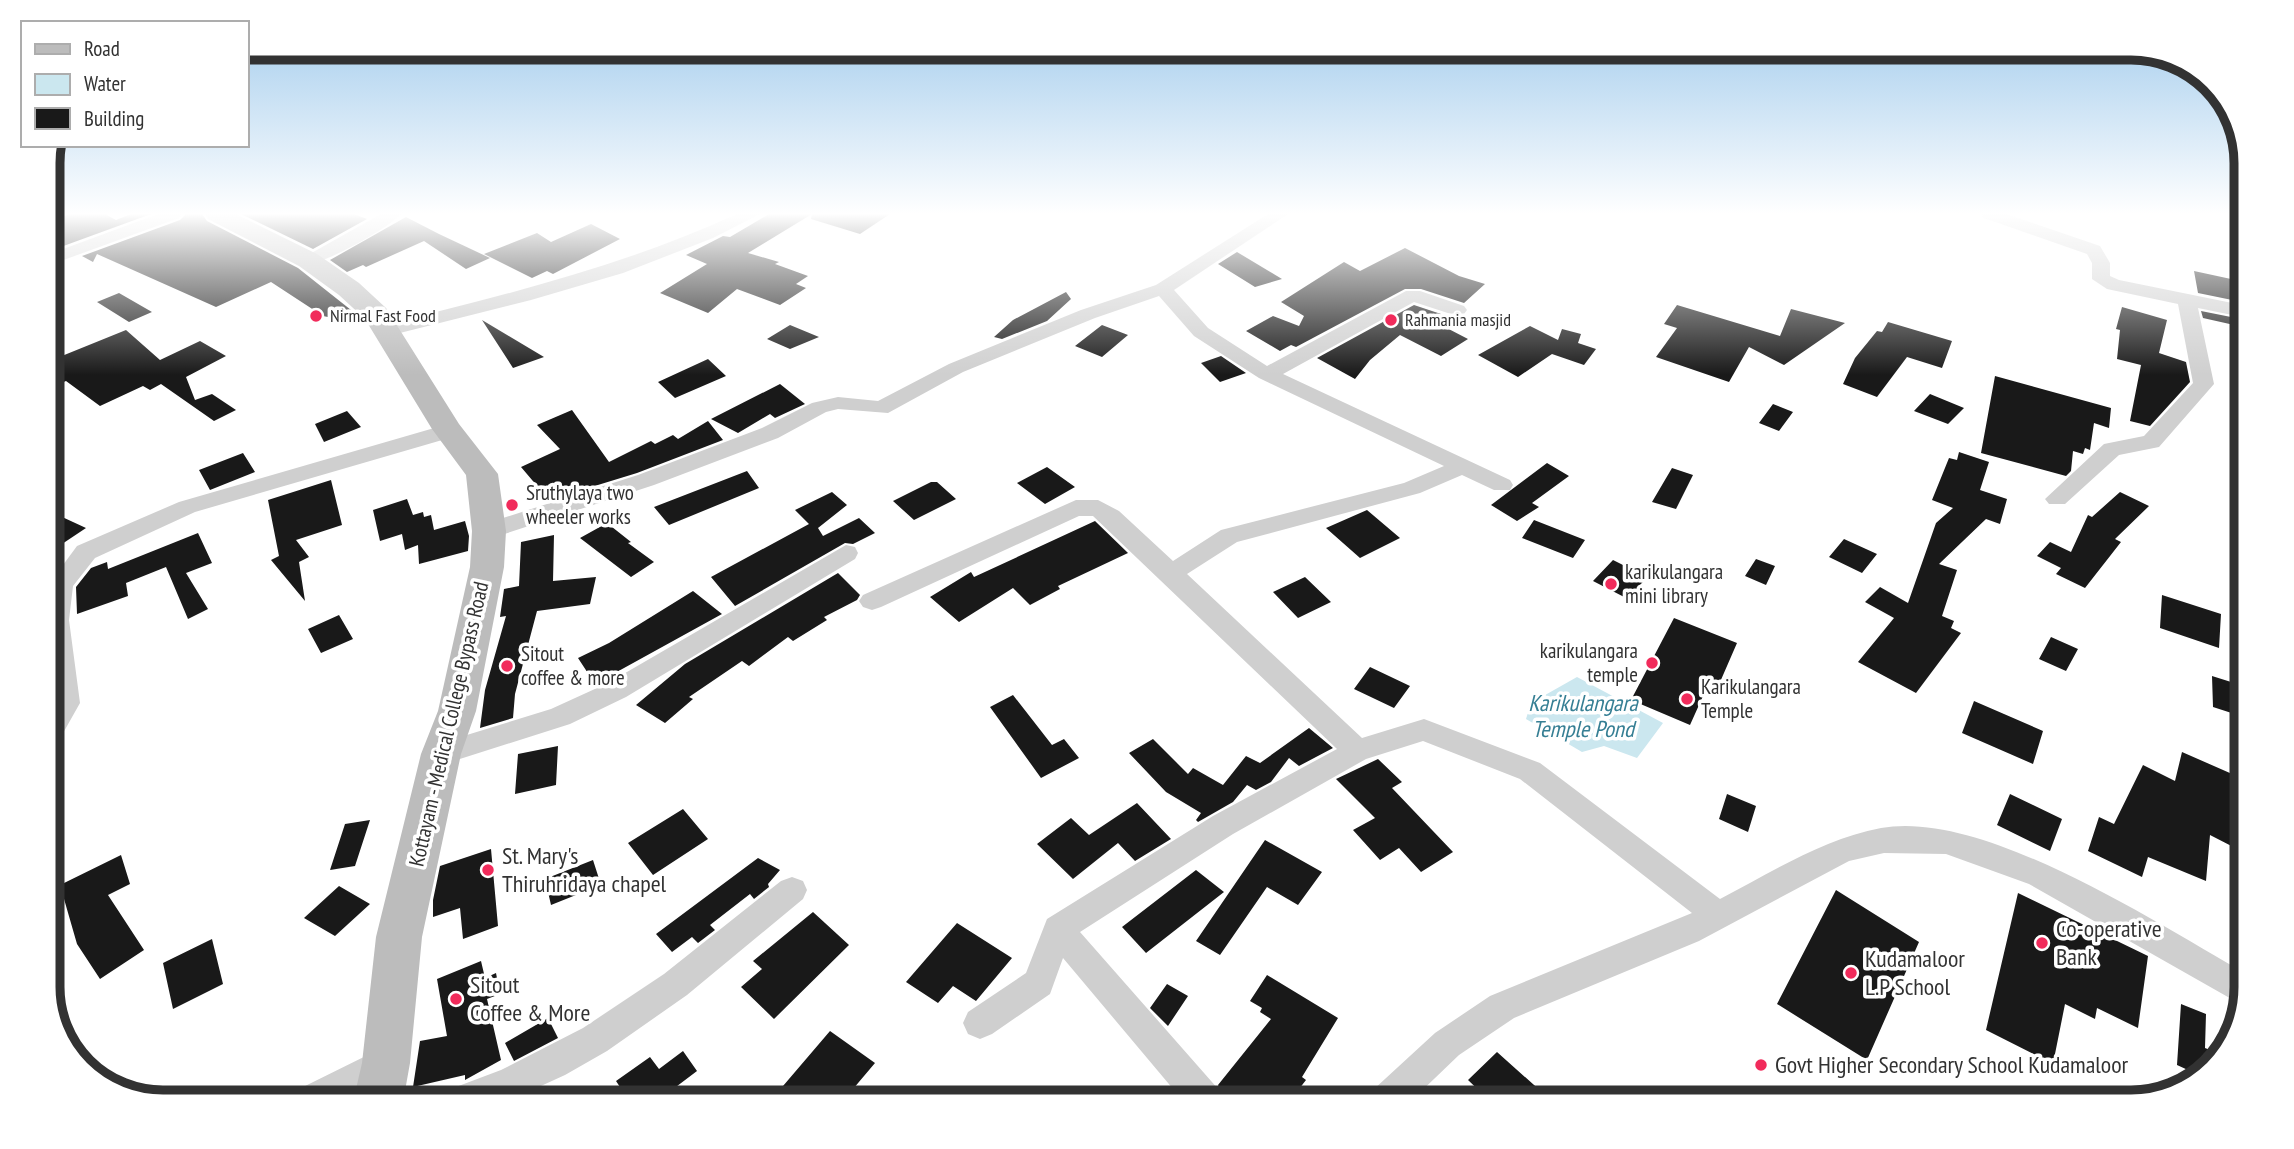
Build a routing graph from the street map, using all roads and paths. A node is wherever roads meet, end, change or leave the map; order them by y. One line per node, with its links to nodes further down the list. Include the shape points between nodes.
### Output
1 (319, 268): 9 (main road, Kottayam - Medical College Bypass Road, via 376,314)
2 (623, 268): 9 (street)
3 (1196, 268): 5 (street)
4 (2101, 268): 6 (street, via 2101,279 2114,285)
5 (1163, 289): 10 (street, via 1201,332); 15 (street, via 956,368 881,408 838,403 818,407 770,433 646,480)
6 (2187, 300): 7 (street); 14 (street, via 2204,384 2151,442 2112,449)
7 (2234, 309)
8 (1457, 310): 10 (street, via 1413,295)
9 (384, 331): 11 (main road, Kottayam - Medical College Bypass Road)
10 (1266, 374): 12 (street)
11 (449, 431): 15 (main road, Kottayam - Medical College Bypass Road, via 482,474); 18 (street, via 187,507 86,552)
12 (1464, 466): 13 (street); 17 (street, via 1412,488 1229,536)
13 (1502, 485)
14 (2057, 499)
15 (489, 531): 23 (main road, Kottayam - Medical College Bypass Road, via 487,567 457,711)
16 (846, 553): 23 (street, via 617,690 560,717)
17 (1171, 573): 19 (street, via 1111,516 1098,508 1076,508); 22 (street)
18 (60, 591)
19 (872, 601)
20 (60, 654): 21 (street, via 66,704)
21 (60, 714)
22 (1357, 751): 25 (street, via 1424,730 1530,771); 26 (street, via 1223,825)
23 (441, 754): 29 (main road, Kottayam - Medical College Bypass Road, via 399,937)
24 (792, 890): 32 (street, via 694,972 589,1046)
25 (1718, 915): 27 (street, via 1842,850 1884,840 1947,841 2040,875); 34 (street, via 1502,1007 1447,1044)
26 (1058, 929): 28 (street, via 1038,983); 33 (street)
27 (2234, 984)
28 (980, 1023)
29 (386, 1063): 30 (street); 31 (main road, Kottayam - Medical College Bypass Road)
30 (333, 1090)
31 (380, 1090)
32 (496, 1090)
33 (1198, 1090)
34 (1398, 1090)

